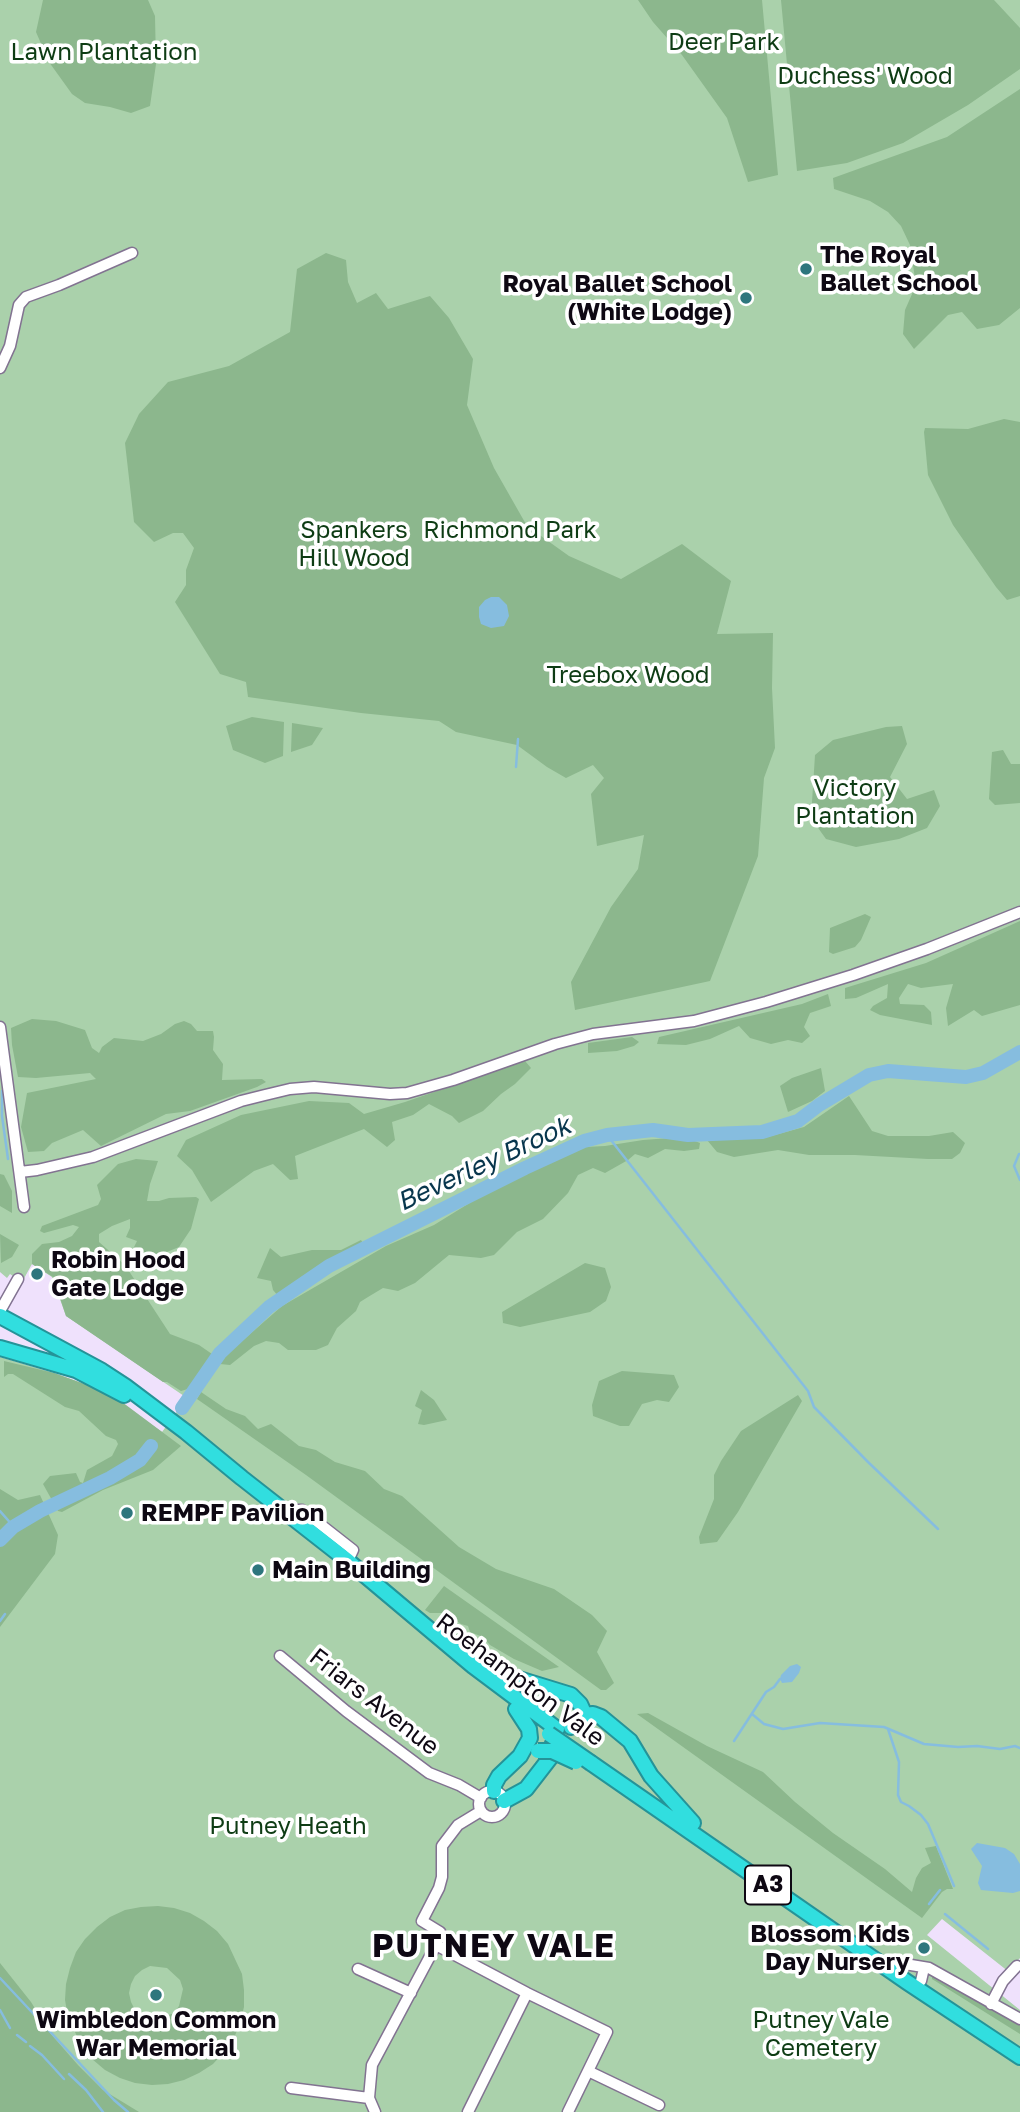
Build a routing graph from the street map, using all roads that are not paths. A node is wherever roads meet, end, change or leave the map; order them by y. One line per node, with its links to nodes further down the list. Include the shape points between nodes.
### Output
1 (128, 254): 2 (street, via 22,300)
2 (0, 368)
3 (1020, 912): 5 (street, via 853,975 694,1021 593,1034 407,1093 314,1087 265,1094 93,1157)
4 (0, 1027): 5 (street)
5 (20, 1172): 6 (street)
6 (24, 1207)
7 (18, 1279): 8 (street)
8 (0, 1314): 10 (highway, A3, via 102,1371)
9 (0, 1348): 10 (highway, A3)
10 (123, 1389): 11 (highway, Roehampton Vale / A3, via 186,1432); 13 (highway, Roehampton Vale / A3)
11 (419, 1622): 14 (highway, A3, via 494,1670 571,1695); 15 (highway, Roehampton Vale / A3)
12 (280, 1656): 19 (street, Friars Avenue, via 429,1773)
13 (516, 1709): 15 (highway, Roehampton Vale / A3); 17 (highway, A3, via 531,1733)
14 (585, 1715): 15 (highway); 21 (highway, A3, via 601,1717 630,1741 651,1776)
15 (559, 1730): 18 (highway, Roehampton Vale / A3)
16 (544, 1754): 17 (highway); 18 (highway, A3, bridge, via 552,1751); 19 (highway, via 526,1789)
17 (520, 1756): 19 (highway, via 499,1776)
18 (588, 1760): 21 (highway, Roehampton Vale / A3); 25 (highway, A3, via 614,1785 629,1790)
19 (493, 1797): 20 (street); 20 (street, via 503,1810 499,1815)
20 (481, 1811): 22 (street, via 458,1825 442,1846 442,1877 422,1920 440,1931)
21 (693, 1823): 25 (highway, Roehampton Vale / A3)
22 (436, 1945): 26 (street); 27 (street)
23 (1017, 1966): 28 (street)
24 (358, 1969): 26 (street)
25 (918, 1977): 28 (street, via 929,1968); 30 (highway, A3); 31 (highway, A3)
26 (411, 1993): 34 (street, via 372,2065)
27 (527, 1993): 32 (street, via 607,2032); 37 (street)
28 (991, 2004): 29 (street)
29 (1020, 2019)
30 (1020, 2046)
31 (1020, 2057)
32 (588, 2071): 35 (street); 38 (street)
33 (291, 2088): 34 (street)
34 (369, 2098): 36 (street)
35 (659, 2105)
36 (375, 2112)
37 (470, 2112)
38 (568, 2112)

